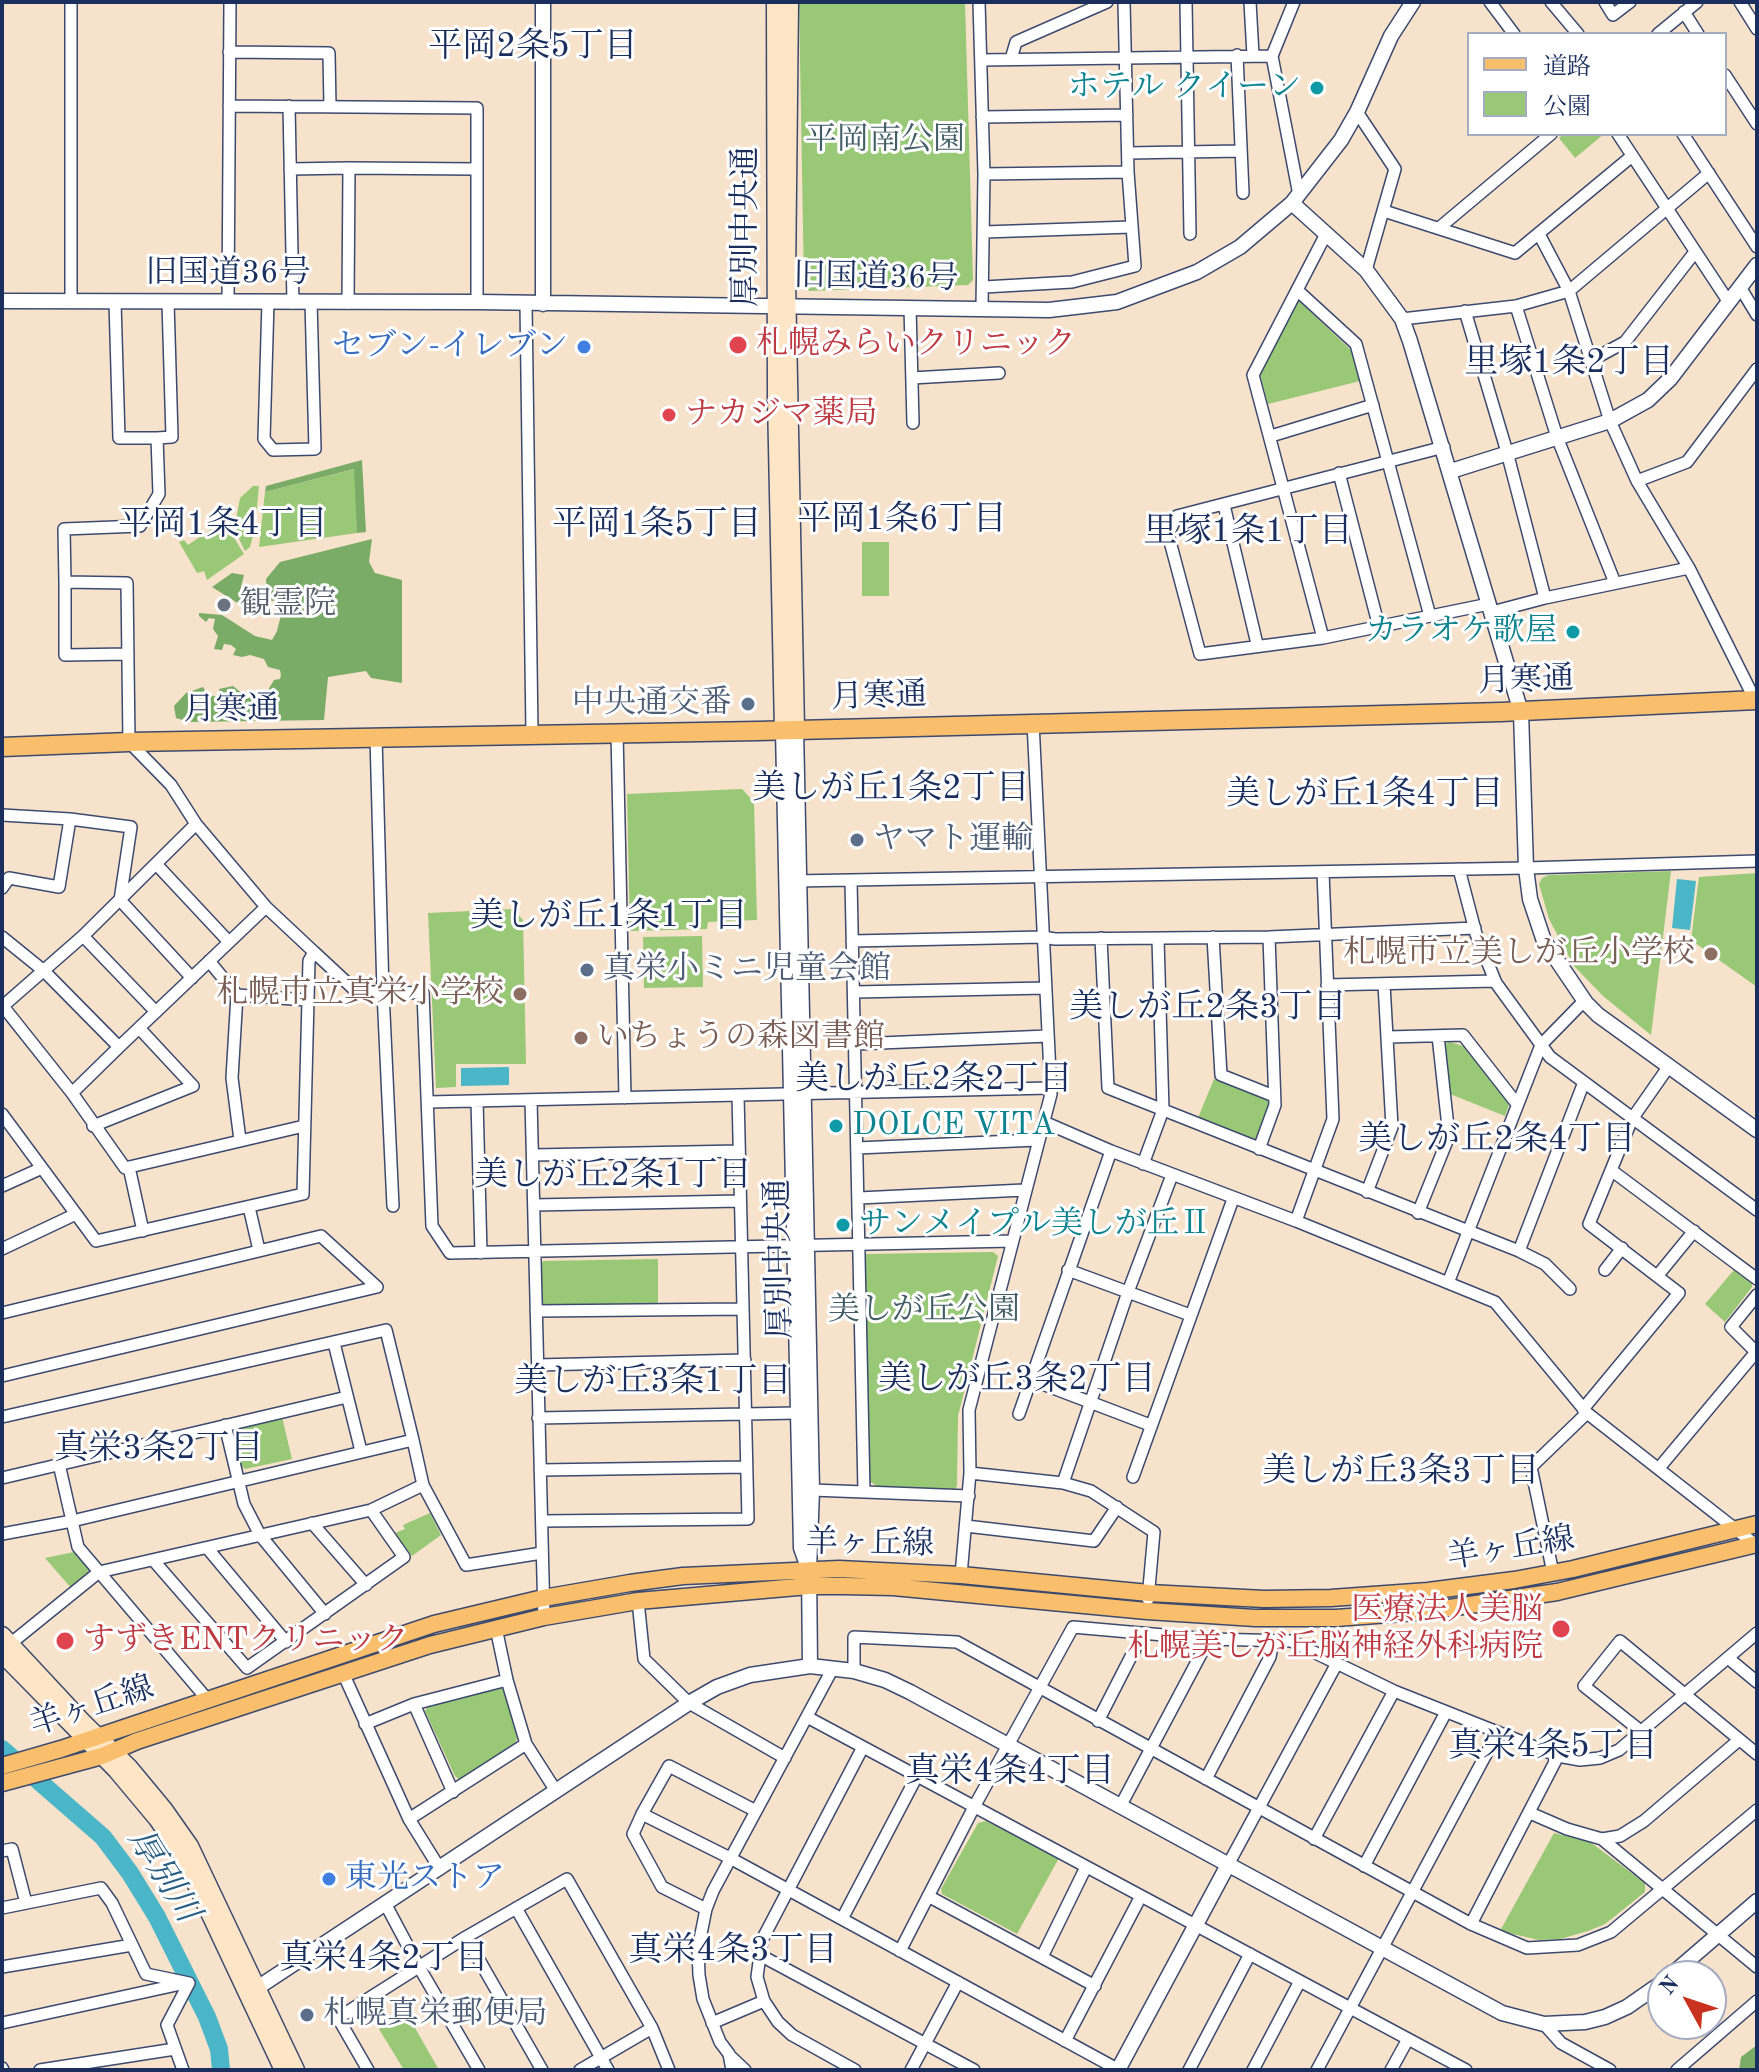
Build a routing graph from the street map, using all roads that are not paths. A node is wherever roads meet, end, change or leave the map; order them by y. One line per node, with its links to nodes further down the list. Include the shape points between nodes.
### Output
1 (71, 2): 74 (street)
2 (230, 2): 25 (street)
3 (543, 2): 84 (street)
4 (775, 2): 85 (main road, 厚別中央通)
5 (790, 2): 85 (main road, 厚別中央通)
6 (1107, 2): 31 (street, via 1016,42)
7 (1124, 2): 30 (street)
8 (1186, 2): 29 (street)
9 (1250, 2): 27 (street)
10 (1294, 2): 28 (street)
11 (1413, 2): 37 (street, 旧国道36号, via 1391,36)
12 (1490, 2): 21 (street)
13 (1551, 2): 22 (street)
14 (1605, 2): 15 (street, via 1613,15)
15 (1630, 2)
16 (1697, 2): 19 (street)
17 (1740, 2): 20 (street)
18 (981, 3): 32 (street)
19 (1684, 12): 23 (street); 24 (street)
20 (1757, 29)
21 (1512, 32)
22 (1576, 32)
23 (1660, 32)
24 (1697, 32)
25 (229, 52): 34 (street); 36 (street, via 329,53)
26 (1237, 55): 27 (street); 29 (street); 44 (street)
27 (1253, 55): 28 (street)
28 (1272, 56): 55 (street)
29 (1188, 57): 30 (street); 46 (street)
30 (1125, 58): 31 (street); 38 (street)
31 (1011, 59): 32 (street)
32 (981, 60): 39 (street)
33 (1727, 78): 40 (street)
34 (229, 106): 35 (street); 77 (street)
35 (289, 106): 36 (street); 49 (street)
36 (330, 107): 50 (street, via 477,108)
37 (1357, 112): 55 (street, 旧国道36号); 57 (street, via 1395,169)
38 (1127, 115): 39 (street); 45 (street)
39 (982, 117): 53 (street)
40 (1757, 124)
41 (1549, 136): 59 (street)
42 (1619, 136): 47 (street)
43 (1684, 136): 52 (street)
44 (1240, 151): 46 (street); 54 (street)
45 (1128, 153): 46 (street); 51 (street)
46 (1190, 153): 61 (street)
47 (1632, 156): 56 (street); 63 (street)
48 (349, 168): 49 (street); 50 (street); 82 (street)
49 (290, 169): 81 (street)
50 (477, 169): 80 (street)
51 (1128, 172): 53 (street); 58 (street)
52 (1709, 173): 56 (street); 64 (street)
53 (984, 174): 60 (street)
54 (1243, 193)
55 (1296, 199): 62 (street); 88 (street, 旧国道36号, via 1240,247 1157,289 1082,308)
56 (1667, 209): 65 (street); 71 (street)
57 (1384, 211): 59 (street); 67 (street)
58 (1131, 227): 60 (street); 68 (street, via 1135,266 1072,282)
59 (1439, 228): 63 (street, via 1515,253)
60 (984, 232): 68 (street)
61 (1190, 234)
62 (1326, 234): 67 (street); 70 (street)
63 (1539, 234): 71 (street)
64 (1757, 247)
65 (1695, 252): 73 (street); 92 (street, via 1625,342)
66 (1757, 265): 69 (street)
67 (1366, 270): 91 (street)
68 (984, 287): 88 (street)
69 (1740, 287): 73 (street); 90 (street)
70 (1297, 290): 96 (street, via 1356,344); 99 (street, via 1253,375)
71 (1569, 291): 86 (street); 92 (street)
72 (2, 301): 74 (street, 旧国道36号)
73 (1728, 301): 97 (street, via 1670,379 1648,400)
74 (71, 302): 75 (street, 旧国道36号)
75 (115, 302): 76 (street, 旧国道36号); 101 (street, via 119,438)
76 (168, 302): 77 (street, 旧国道36号); 101 (street, via 172,437)
77 (228, 302): 78 (street, 旧国道36号)
78 (268, 302): 79 (street, via 264,439 273,450 315,449); 81 (street, 旧国道36号)
79 (311, 302): 81 (street, 旧国道36号); 82 (street, 旧国道36号)
80 (477, 302): 82 (street, 旧国道36号); 83 (street, 旧国道36号)
81 (293, 303)
82 (348, 303)
83 (526, 304): 84 (street, 旧国道36号); 125 (street)
84 (543, 304): 85 (street, 旧国道36号)
85 (782, 305): 87 (street, 旧国道36号); 123 (main road, 厚別中央通)
86 (1516, 306): 89 (street); 100 (street)
87 (910, 307): 88 (street, 旧国道36号); 95 (street)
88 (982, 307)
89 (1465, 311): 91 (street); 103 (street)
90 (1757, 315)
91 (1402, 319): 102 (street)
92 (1590, 361): 97 (street)
93 (1757, 369): 107 (street, via 1687,462)
94 (999, 373): 95 (street)
95 (912, 378): 98 (street)
96 (1373, 405): 99 (street); 104 (street)
97 (1610, 421): 100 (street); 107 (street)
98 (913, 423)
99 (1271, 436): 108 (street)
100 (1557, 437): 103 (street); 112 (street)
101 (157, 438): 111 (street, via 159,494 140,526 64,529)
102 (1444, 447): 104 (street); 105 (street)
103 (1507, 452): 105 (street); 113 (street)
104 (1389, 461): 106 (street); 115 (street)
105 (1451, 471): 114 (street)
106 (1339, 473): 108 (street); 116 (street)
107 (1637, 481): 110 (street)
108 (1285, 489): 109 (street); 117 (street)
109 (1224, 505): 118 (street); 118 (street, via 1177,516 1168,534 1200,654)
110 (1689, 568): 112 (street); 120 (street)
111 (65, 582): 119 (street, via 127,583); 119 (street, via 65,655)
112 (1615, 583): 113 (street)
113 (1545, 598): 114 (street)
114 (1490, 608): 115 (street); 121 (street)
115 (1430, 616): 116 (street)
116 (1379, 627): 117 (street)
117 (1323, 638): 118 (street)
118 (1257, 644)
119 (128, 654): 127 (street)
120 (1756, 700): 121 (highway, 月寒通)
121 (1521, 712): 122 (highway, 月寒通); 134 (street)
122 (1033, 722): 123 (highway, 月寒通); 137 (street)
123 (790, 730): 124 (highway, 月寒通); 139 (street, 厚別中央通)
124 (617, 732): 125 (highway, 月寒通); 184 (street)
125 (532, 733): 126 (highway, 月寒通)
126 (376, 737): 127 (highway, 月寒通); 162 (street)
127 (129, 742): 128 (highway, 月寒通); 131 (street, via 171,785)
128 (2, 747)
129 (2, 815): 130 (street)
130 (70, 819): 140 (street, via 59,887 9,878); 141 (street, via 131,827)
131 (196, 824): 133 (street); 142 (street)
132 (1757, 861): 134 (street)
133 (157, 865): 141 (street); 153 (street)
134 (1526, 868): 135 (street); 166 (street, via 1544,941)
135 (1459, 869): 136 (street); 143 (street)
136 (1323, 872): 137 (street); 145 (street)
137 (1041, 876): 138 (street); 147 (street)
138 (851, 881): 139 (street); 152 (street)
139 (793, 882): 181 (street, 厚別中央通)
140 (2, 888)
141 (120, 900): 144 (street); 157 (street)
142 (266, 907): 153 (street); 154 (street)
143 (1475, 928): 145 (street); 158 (street)
144 (83, 936): 156 (street); 168 (street)
145 (1326, 936): 149 (street); 160 (street)
146 (2, 937): 156 (street)
147 (1043, 937): 150 (street); 152 (street); 161 (street)
148 (1213, 937): 149 (street); 151 (street); 183 (street, via 1221,1075)
149 (1269, 937): 183 (street)
150 (1101, 938): 151 (street); 189 (street, via 1108,1088)
151 (1158, 939): 189 (street)
152 (852, 941): 163 (street)
153 (229, 942): 155 (street)
154 (314, 952): 162 (street, via 357,992); 165 (street)
155 (209, 961): 157 (street); 164 (street)
156 (44, 971): 167 (street); 175 (street)
157 (192, 978): 168 (street)
158 (1495, 981): 159 (street); 174 (street)
159 (1384, 984): 160 (street); 172 (street)
160 (1327, 985): 207 (street, via 1333,1119)
161 (1046, 988): 163 (street); 170 (street)
162 (383, 992): 187 (street, via 423,993); 216 (street)
163 (855, 992): 173 (street)
164 (237, 995): 165 (street); 196 (street, via 232,1078)
165 (307, 1000): 194 (street)
166 (1584, 1001): 174 (street); 176 (street)
167 (3, 1006): 179 (street)
168 (156, 1012): 169 (street)
169 (139, 1028): 175 (street); 193 (street, via 193,1086)
170 (1048, 1036): 173 (street); 178 (street)
171 (1438, 1036): 172 (street); 188 (street, via 1463,1035); 219 (street, via 1449,1136)
172 (1388, 1037): 211 (street, via 1392,1127)
173 (856, 1044): 180 (street)
174 (1541, 1045): 177 (street); 188 (street)
175 (119, 1047): 179 (street)
176 (1669, 1066): 191 (street); 195 (street)
177 (1584, 1082): 191 (street); 232 (street)
178 (1050, 1088): 180 (street); 192 (street)
179 (72, 1093): 193 (street)
180 (856, 1093): 181 (street); 198 (street)
181 (798, 1094): 182 (street); 227 (street, 厚別中央通)
182 (738, 1095): 184 (street); 200 (street)
183 (1274, 1096): 199 (street)
184 (625, 1098): 185 (street)
185 (531, 1100): 186 (street); 202 (street)
186 (477, 1101): 187 (street); 234 (street)
187 (428, 1102): 234 (street, via 432,1226 450,1253)
188 (1517, 1104): 224 (street)
189 (1163, 1110): 199 (street); 203 (street)
190 (4, 1119): 205 (street)
191 (1632, 1119): 206 (street); 218 (street)
192 (1044, 1122): 197 (street); 201 (street)
193 (93, 1126): 204 (street)
194 (304, 1126): 196 (street); 217 (street, via 303,1194)
195 (1757, 1130)
196 (240, 1140): 204 (street)
197 (1037, 1140): 198 (street); 210 (street)
198 (857, 1148): 212 (street)
199 (1259, 1149): 207 (street)
200 (739, 1151): 202 (street); 214 (street)
201 (1111, 1151): 203 (street); 235 (street)
202 (534, 1155): 215 (street)
203 (1143, 1164): 208 (street)
204 (129, 1167): 222 (street)
205 (42, 1168): 209 (street); 220 (street)
206 (1611, 1170): 223 (street); 229 (street, via 1589,1224)
207 (1315, 1171): 211 (street); 221 (street)
208 (1172, 1175): 213 (street); 241 (street)
209 (2, 1186)
210 (1024, 1190): 212 (street); 225 (street)
211 (1367, 1192): 219 (street)
212 (859, 1198): 226 (street)
213 (1233, 1199): 221 (street); 246 (street)
214 (740, 1201): 215 (street); 228 (street)
215 (534, 1205): 233 (street)
216 (393, 1206)
217 (249, 1207): 222 (street); 231 (street)
218 (1757, 1210)
219 (1418, 1213): 224 (street)
220 (76, 1214): 222 (street, via 96,1241); 230 (street)
221 (1296, 1221): 239 (street)
222 (143, 1231)
223 (1694, 1231): 237 (street); 238 (street)
224 (1468, 1232): 232 (street); 239 (street)
225 (1012, 1241): 226 (street); 268 (street, via 969,1410)
226 (860, 1244): 227 (street); 275 (street)
227 (801, 1245): 228 (street); 255 (street, 厚別中央通); 274 (street, 厚別中央通)
228 (742, 1247): 233 (street); 243 (street)
229 (1622, 1248): 236 (street); 237 (street)
230 (2, 1249)
231 (259, 1250): 245 (street); 250 (street, via 321,1236 377,1287)
232 (1519, 1251): 240 (street, via 1545,1264)
233 (535, 1252): 234 (street); 244 (street)
234 (481, 1253)
235 (1068, 1270): 241 (street); 251 (street)
236 (1605, 1270)
237 (1658, 1275): 254 (street, via 1679,1293)
238 (1757, 1279)
239 (1448, 1283): 254 (street, via 1495,1302)
240 (1570, 1289)
241 (1128, 1292): 246 (street); 253 (street)
242 (1757, 1295): 266 (street, via 1731,1327 1756,1352)
243 (743, 1309): 244 (street); 248 (street)
244 (536, 1311): 249 (street)
245 (2, 1313)
246 (1190, 1315): 261 (street)
247 (334, 1343): 252 (street); 258 (street); 262 (street, via 386,1330)
248 (745, 1360): 249 (street); 256 (street)
249 (537, 1365): 259 (street)
250 (2, 1376)
251 (1032, 1380): 253 (street); 257 (street)
252 (347, 1397): 260 (street); 263 (street)
253 (1092, 1403): 261 (street); 272 (street)
254 (1585, 1411): 266 (street); 292 (street, via 1531,1467)
255 (797, 1413): 256 (street); 294 (street, 厚別中央通, via 801,1548)
256 (746, 1414): 259 (street); 265 (street)
257 (1019, 1414)
258 (2, 1417)
259 (538, 1418): 267 (street)
260 (225, 1425): 264 (street); 271 (street)
261 (1150, 1425): 269 (street)
262 (413, 1440): 263 (street); 273 (street)
263 (361, 1451): 271 (street)
264 (59, 1464): 270 (street); 279 (street)
265 (746, 1467): 267 (street); 280 (street, via 748,1519)
266 (1659, 1468): 284 (street)
267 (540, 1470): 280 (street)
268 (970, 1473): 272 (street); 276 (street)
269 (1133, 1477)
270 (2, 1478)
271 (239, 1481): 279 (street); 286 (street)
272 (1063, 1483): 277 (street, via 1091,1491)
273 (423, 1485): 278 (street); 289 (street, via 466,1565)
274 (812, 1490): 275 (street); 294 (street, 厚別中央通)
275 (864, 1491): 276 (street)
276 (969, 1496): 283 (street)
277 (1117, 1507): 283 (street, via 1094,1541); 296 (street, via 1154,1532)
278 (371, 1510): 281 (street); 295 (street, via 404,1557)
279 (72, 1521): 285 (street); 291 (street, via 78,1547)
280 (542, 1521): 289 (street)
281 (312, 1523): 286 (street); 295 (street)
282 (1757, 1524): 284 (main road, 羊ヶ丘線)
283 (966, 1526): 293 (street)
284 (1735, 1529): 287 (street); 292 (main road, 羊ヶ丘線)
285 (2, 1534)
286 (260, 1535): 288 (street); 300 (street)
287 (1757, 1545): 299 (main road, 羊ヶ丘線, via 1578,1588 1429,1611 1336,1618)
288 (208, 1549): 290 (street); 307 (street)
289 (542, 1553): 297 (street)
290 (154, 1561): 291 (street); 307 (street, via 247,1668)
291 (99, 1572): 308 (street); 320 (street)
292 (1553, 1573): 296 (main road, 羊ヶ丘線, via 1331,1598)
293 (961, 1575): 294 (main road, 羊ヶ丘線); 296 (main road, 羊ヶ丘線)
294 (809, 1578): 297 (main road, 羊ヶ丘線, via 683,1576); 298 (main road, 羊ヶ丘線); 299 (main road, 羊ヶ丘線); 311 (street)
295 (366, 1585): 300 (street)
296 (1149, 1593): 299 (street)
297 (543, 1598): 301 (street); 320 (main road, 羊ヶ丘線, via 397,1635)
298 (638, 1601): 301 (main road, 羊ヶ丘線); 321 (street, via 644,1659)
299 (1147, 1611)
300 (325, 1614): 307 (street)
301 (544, 1617): 302 (main road, 羊ヶ丘線)
302 (496, 1628): 314 (main road, 羊ヶ丘線); 315 (street)
303 (1143, 1633): 305 (street); 317 (street, via 1073,1627); 325 (street)
304 (1757, 1633): 309 (street)
305 (1209, 1639): 306 (street); 334 (street)
306 (1273, 1641): 310 (street, via 1291,1641); 341 (street, via 1270,1657)
307 (286, 1642)
308 (5, 1644): 329 (main road)
309 (1728, 1658): 316 (street); 319 (street)
310 (1336, 1665): 318 (street); 347 (street)
311 (810, 1666): 312 (street); 321 (street, via 750,1675)
312 (833, 1668): 313 (street); 324 (street)
313 (854, 1671): 317 (street, via 854,1637 957,1642); 332 (street, via 885,1680)
314 (343, 1673): 326 (street); 335 (main road, 羊ヶ丘線)
315 (507, 1680): 322 (street); 331 (street)
316 (1757, 1682)
317 (1040, 1686): 325 (street); 332 (street)
318 (1394, 1691): 323 (street); 353 (street)
319 (1686, 1694): 328 (street); 328 (street, via 1620,1641 1584,1686); 330 (street)
320 (207, 1699): 329 (main road, 羊ヶ丘線)
321 (689, 1703): 338 (street); 343 (street)
322 (414, 1704): 326 (street); 344 (street)
323 (1446, 1712): 327 (street); 358 (street)
324 (807, 1717): 333 (street); 338 (street)
325 (1098, 1721): 334 (street)
326 (365, 1724): 352 (street)
327 (1498, 1732): 337 (street); 362 (street)
328 (1642, 1732): 337 (street, via 1600,1758)
329 (91, 1738): 335 (main road); 339 (main road, 羊ヶ丘線)
330 (1739, 1740): 336 (street); 354 (street, via 1644,1821 1620,1836)
331 (526, 1744): 343 (street); 344 (street)
332 (1009, 1745): 345 (street); 346 (street)
333 (863, 1747): 340 (street); 361 (street)
334 (1152, 1750): 341 (street); 345 (street)
335 (107, 1754): 342 (main road, 羊ヶ丘線); 391 (main road, via 164,1809 190,1846)
336 (1757, 1754)
337 (1558, 1756): 350 (street)
338 (785, 1758): 349 (street)
339 (2, 1766)
340 (917, 1776): 346 (street); 372 (street)
341 (1206, 1779): 347 (street)
342 (6, 1783)
343 (556, 1791): 360 (street)
344 (453, 1792): 352 (street)
345 (1121, 1805): 357 (street)
346 (974, 1807): 359 (street); 364 (street)
347 (1258, 1809): 353 (street); 357 (street)
348 (1757, 1810): 363 (street)
349 (756, 1811): 351 (street, via 669,1766); 356 (street)
350 (1530, 1813): 354 (street); 373 (street)
351 (642, 1814): 356 (street); 371 (street, via 633,1834 662,1887)
352 (409, 1819): 360 (street)
353 (1314, 1839): 358 (street)
354 (1602, 1839): 363 (street)
355 (2, 1851): 367 (street, via 12,1849)
356 (730, 1858): 361 (street); 371 (street)
357 (1229, 1863): 374 (street); 378 (street)
358 (1364, 1866): 362 (street)
359 (1086, 1867): 365 (street); 382 (street)
360 (440, 1869): 368 (street)
361 (787, 1889): 372 (street); 380 (street)
362 (1413, 1891): 373 (street); 378 (street)
363 (1663, 1891): 373 (street, via 1611,1932 1578,1945 1527,1948); 375 (street)
364 (928, 1896): 379 (street); 382 (street)
365 (1141, 1896): 374 (street); 390 (street)
366 (1757, 1901): 375 (street)
367 (26, 1903): 369 (street); 377 (street, via 101,1888)
368 (386, 1905): 385 (street); 391 (street)
369 (2, 1908)
370 (516, 1908): 376 (street); 399 (street, via 567,1879); 405 (street)
371 (706, 1909): 397 (street, via 699,1975)
372 (842, 1919): 379 (street)
373 (1471, 1924)
374 (1196, 1925): 381 (street); 422 (street)
375 (1718, 1935): 383 (street); 386 (street)
376 (466, 1937): 385 (street); 413 (street)
377 (132, 1945): 384 (street); 389 (street, via 146,1974)
378 (1383, 1947): 395 (street); 398 (street, via 1502,2013)
379 (900, 1951): 388 (street)
380 (758, 1954): 393 (street); 402 (street)
381 (1250, 1954): 387 (street); 423 (street)
382 (1042, 1957): 390 (street)
383 (1689, 1960)
384 (2, 1967)
385 (419, 1967): 411 (street, via 338,2018); 412 (street)
386 (1757, 1967)
387 (1300, 1981): 395 (street); 424 (street)
388 (958, 1982): 401 (street); 402 (street)
389 (189, 1983): 396 (street); 403 (street, via 167,2025)
390 (1095, 1986): 401 (street)
391 (253, 1991): 409 (main road); 410 (main road)
392 (1647, 1993): 398 (street, via 1605,2017)
393 (764, 2001): 397 (street); 419 (street, via 792,2035)
394 (1757, 2001): 428 (street)
395 (1350, 2008): 400 (street); 425 (street)
396 (2, 2023)
397 (712, 2023): 404 (street)
398 (1544, 2024): 427 (street, via 1561,2043)
399 (652, 2028): 405 (street); 416 (street)
400 (1408, 2039): 406 (street); 426 (street)
401 (1065, 2041): 422 (street)
402 (926, 2044): 420 (street); 421 (street)
403 (175, 2049): 407 (street); 408 (street)
404 (729, 2054): 417 (street); 418 (street)
405 (602, 2057): 414 (street); 415 (street)
406 (1460, 2069)
407 (40, 2070)
408 (183, 2070)
409 (283, 2070)
410 (296, 2070)
411 (368, 2070)
412 (479, 2070)
413 (542, 2070)
414 (580, 2070)
415 (608, 2070)
416 (669, 2070)
417 (732, 2070)
418 (745, 2070)
419 (855, 2070)
420 (911, 2070)
421 (974, 2070)
422 (1119, 2070)
423 (1189, 2070)
424 (1253, 2070)
425 (1317, 2070)
426 (1391, 2070)
427 (1610, 2070)
428 (1677, 2070)

